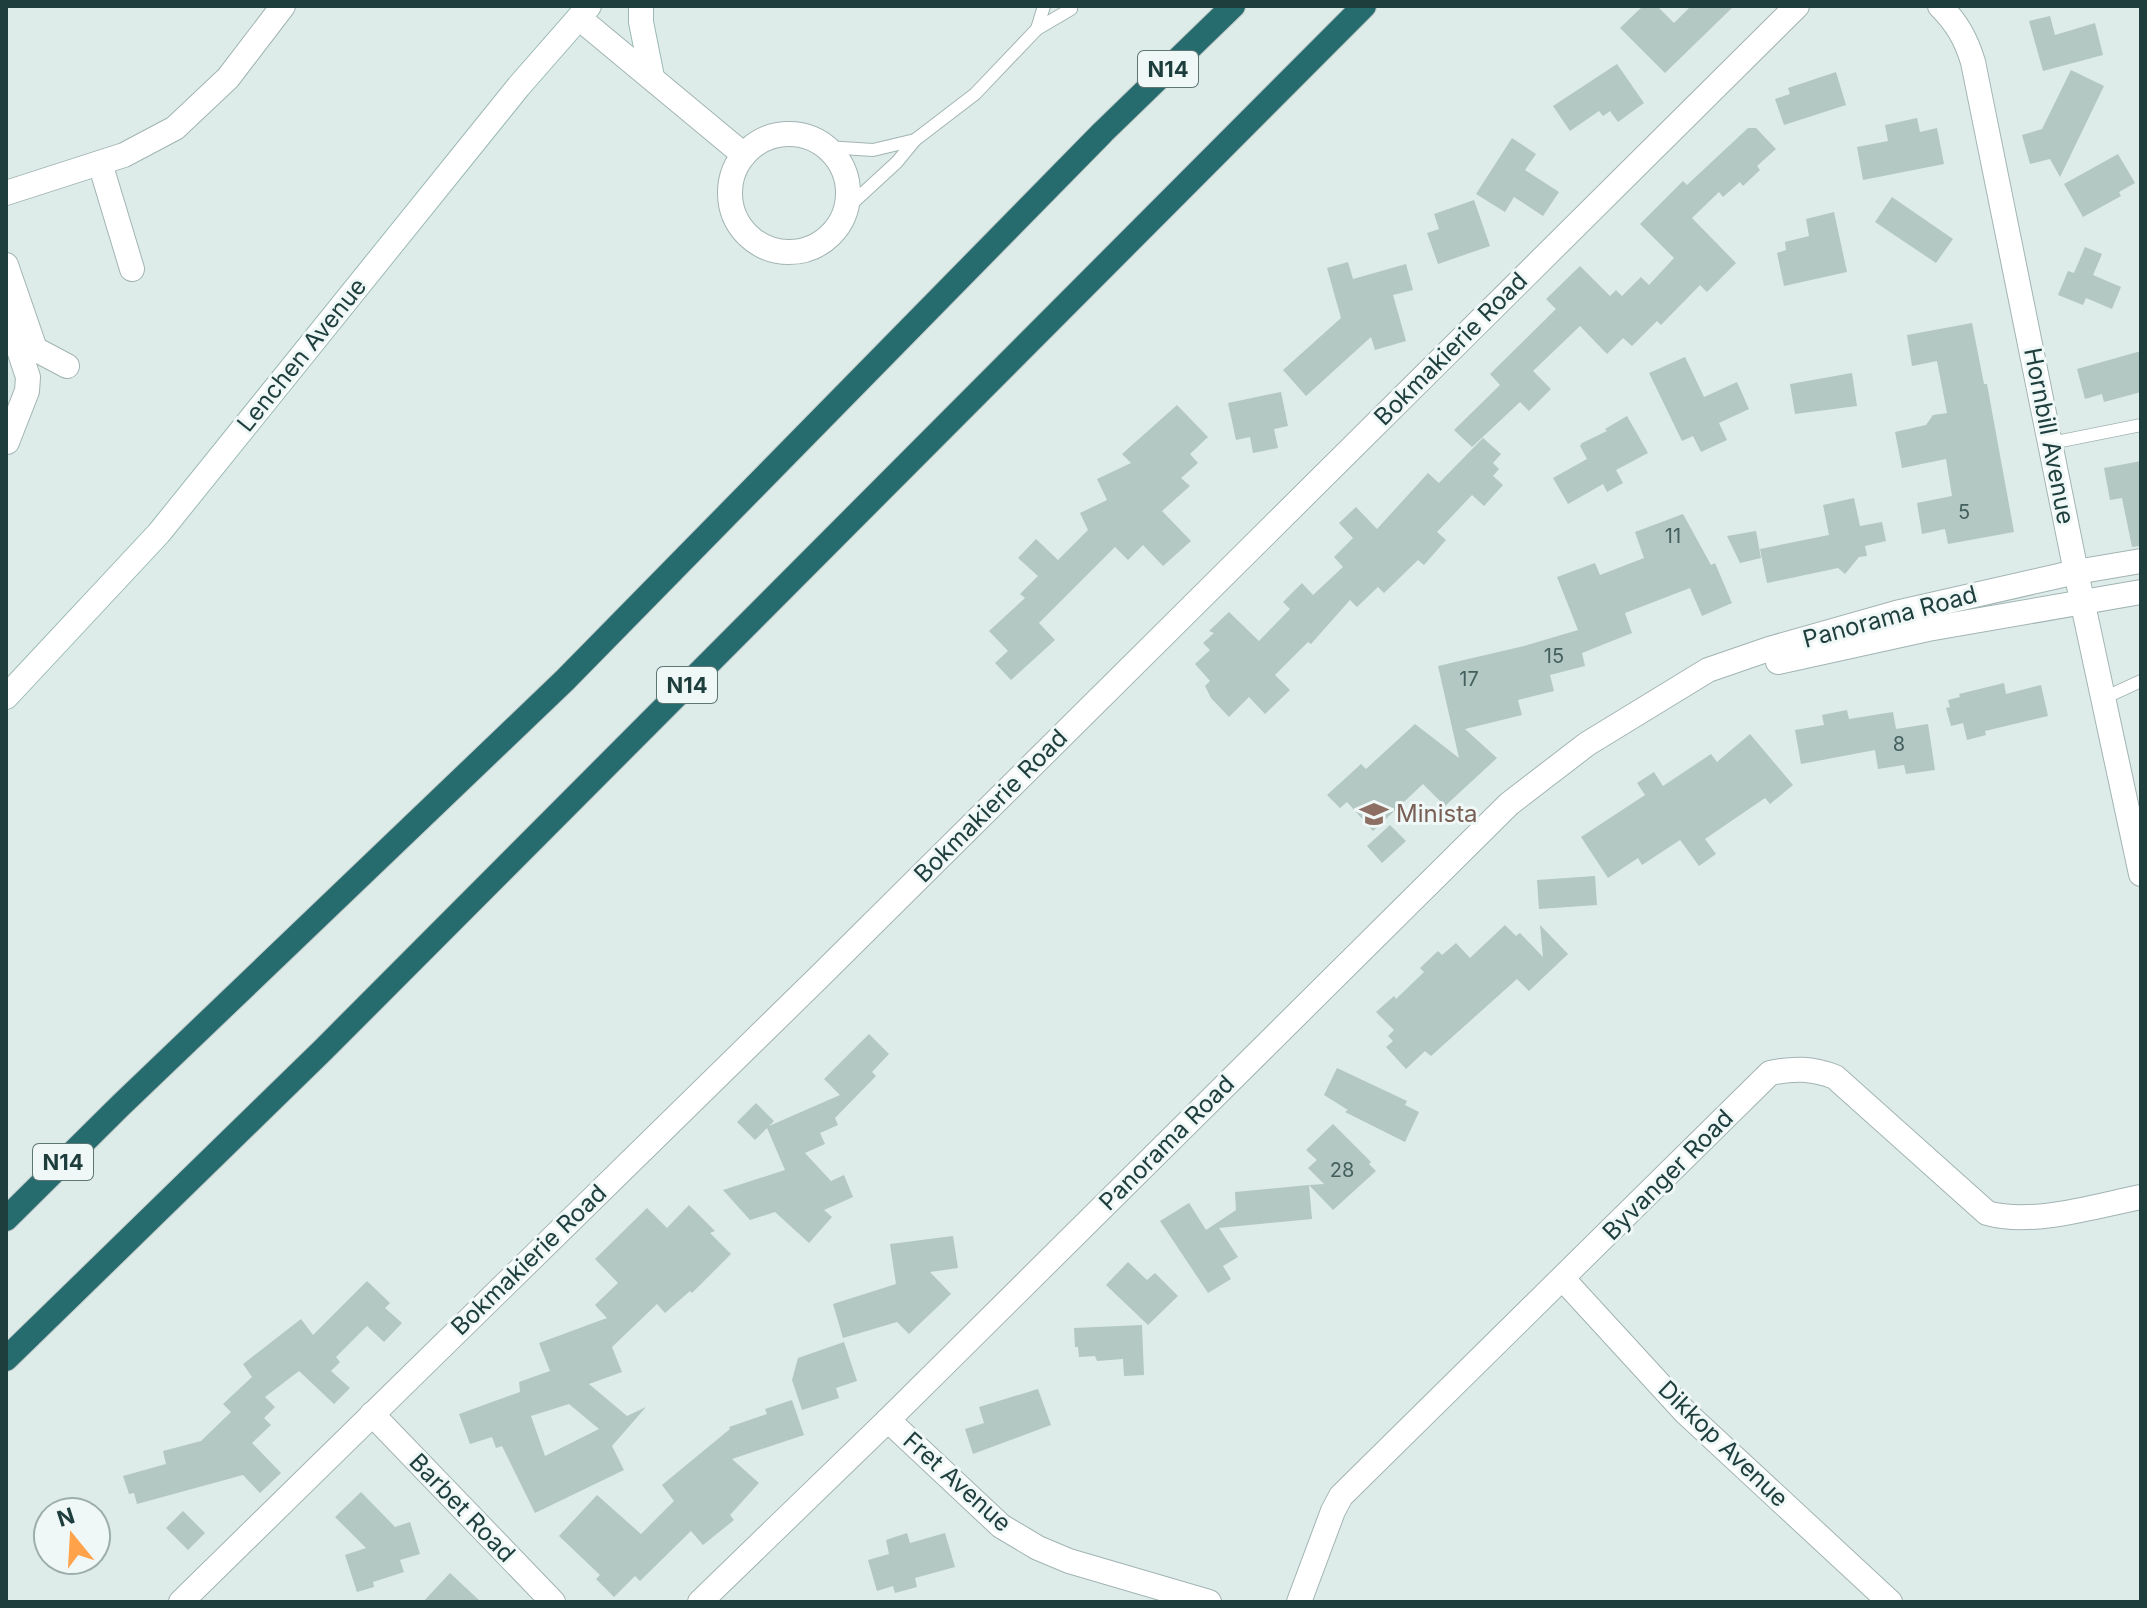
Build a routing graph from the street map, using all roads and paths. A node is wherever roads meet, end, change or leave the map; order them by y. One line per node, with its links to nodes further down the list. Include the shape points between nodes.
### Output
1 (283, 6): 15 (street, via 228,78 175,128)
2 (641, 6): 11 (street)
3 (1044, 6): 10 (lane)
4 (1233, 6): 35 (highway, N14, via 565,680)
5 (1364, 6): 37 (highway, N14, via 323,1050)
6 (1797, 6): 38 (street, Bokmakierie Road)
7 (1940, 6): 24 (street, Hornbill Avenue, via 1966,40 1973,62)
8 (1068, 7): 10 (lane)
9 (584, 12): 11 (street); 30 (street, Lenchen Avenue, via 159,533)
10 (1037, 29): 12 (lane, via 975,94)
11 (652, 77): 14 (street)
12 (915, 140): 13 (lane, via 873,150); 17 (lane)
13 (826, 147): 14 (street, via 806,136 783,134); 17 (street, via 841,164 849,185)
14 (744, 155): 17 (street, via 732,176 730,199 737,222 752,240 773,251 797,252 819,244 837,229)
15 (100, 163): 16 (street); 19 (street)
16 (6, 193)
17 (847, 208)
18 (6, 265): 21 (street, via 35,349)
19 (132, 269)
20 (6, 311): 23 (street, via 28,377)
21 (67, 366)
22 (2141, 425): 24 (lane)
23 (7, 442)
24 (2051, 443): 26 (street, Hornbill Avenue)
25 (2141, 561): 26 (street, Panorama Road)
26 (2076, 572): 28 (street, Hornbill Avenue); 32 (street, Panorama Road, via 1896,613 1769,649 1708,670)
27 (2141, 592): 28 (street, Panorama Road)
28 (2083, 603): 31 (street, Hornbill Avenue); 32 (street, Panorama Road, via 1928,629 1776,663)
29 (2141, 681): 31 (lane)
30 (6, 697)
31 (2104, 698): 33 (street, Hornbill Avenue)
32 (1651, 706): 39 (street, Panorama Road, via 1587,744 1509,804)
33 (2141, 874)
34 (2141, 1197): 36 (street, Byvanger Road, via 2035,1216 1987,1213 1835,1077 1795,1068 1770,1073)
35 (6, 1219)
36 (1563, 1279): 44 (street, Byvanger Road, via 1341,1496); 45 (street, Dikkop Avenue, via 1685,1412)
37 (6, 1359)
38 (372, 1414): 40 (street, Bokmakierie Road); 41 (street, Barbet Road)
39 (888, 1420): 42 (street, Panorama Road); 43 (street, Fret Avenue, via 1001,1526 1038,1548)
40 (181, 1602)
41 (553, 1602)
42 (700, 1602)
43 (1209, 1602)
44 (1299, 1602)
45 (1890, 1602)

